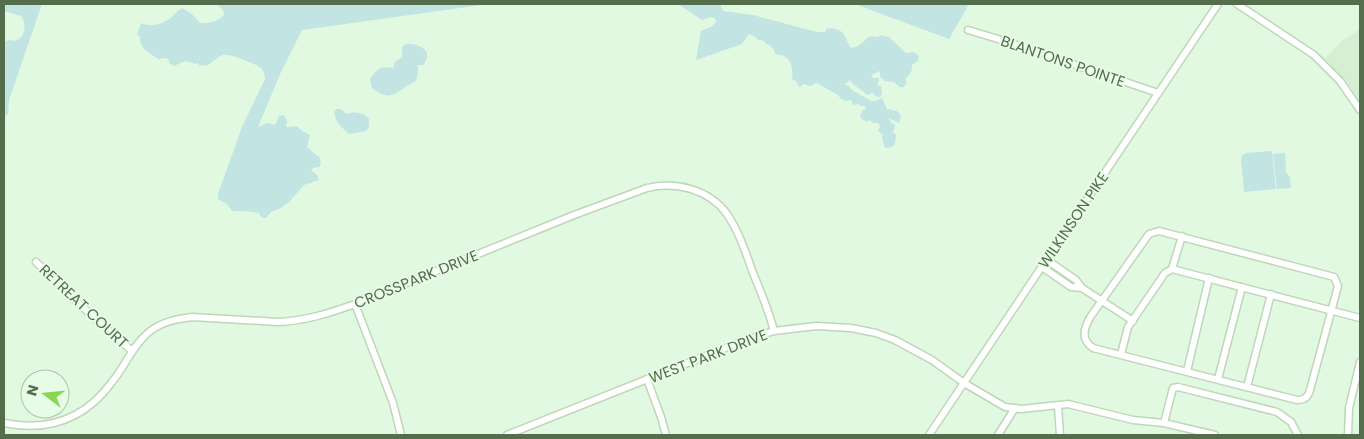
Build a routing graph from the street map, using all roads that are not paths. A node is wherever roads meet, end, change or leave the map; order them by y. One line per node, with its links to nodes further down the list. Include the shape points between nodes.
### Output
1 (1218, 4): 4 (street, WILKINSON PIKE)
2 (1237, 4): 5 (street, via 1314,56 1340,81)
3 (968, 30): 4 (street, BLANTONS POINTE)
4 (1158, 94): 7 (street, WILKINSON PIKE)
5 (1359, 106)
6 (1182, 236): 10 (street); 15 (street, via 1159,231 1149,234); 17 (street, via 1334,277 1338,286)
7 (1047, 260): 9 (street, WILKINSON PIKE); 13 (street)
8 (36, 262): 21 (street, RETREAT COURT)
9 (1042, 267): 13 (street, via 1071,287); 27 (street, WILKINSON PIKE)
10 (1172, 269): 11 (street); 19 (street, via 1165,273)
11 (1209, 278): 12 (street); 24 (street)
12 (1242, 286): 14 (street); 26 (street)
13 (1082, 288): 15 (street)
14 (1271, 294): 17 (street); 28 (street)
15 (1102, 301): 19 (street); 22 (street, via 1084,330 1086,340 1093,348)
16 (355, 304): 20 (street, CROSSPARK DRIVE, via 590,209 647,188 675,186 702,194 725,212 740,239); 21 (street, CROSSPARK DRIVE, via 291,321 179,318 148,333); 34 (street, via 393,403)
17 (1332, 310): 18 (street); 28 (street, via 1306,398 1298,400)
18 (1360, 318)
19 (1133, 321): 22 (street)
20 (774, 331): 25 (street, WEST PARK DRIVE); 27 (street, WEST PARK DRIVE, via 827,326 876,333 913,349)
21 (132, 351): 31 (street, CROSSPARK DRIVE, via 96,402 75,416 52,425)
22 (1121, 354): 24 (street)
23 (1360, 362): 42 (street, via 1349,408)
24 (1187, 371): 26 (street)
25 (647, 379): 35 (street, WEST PARK DRIVE); 36 (street)
26 (1218, 379): 28 (street)
27 (964, 383): 30 (street, WEST PARK DRIVE, via 1005,408); 37 (street, WILKINSON PIKE)
28 (1247, 387)
29 (1058, 406): 30 (street); 32 (street, via 1068,404 1133,420); 39 (street)
30 (1015, 408): 38 (street)
31 (4, 423)
32 (1164, 423): 33 (street); 41 (street, via 1173,388 1178,387 1277,412 1291,422)
33 (1193, 432): 40 (street)
34 (401, 435)
35 (507, 435)
36 (666, 435)
37 (929, 435)
38 (998, 435)
39 (1060, 435)
40 (1215, 435)
41 (1298, 435)
42 (1348, 435)

